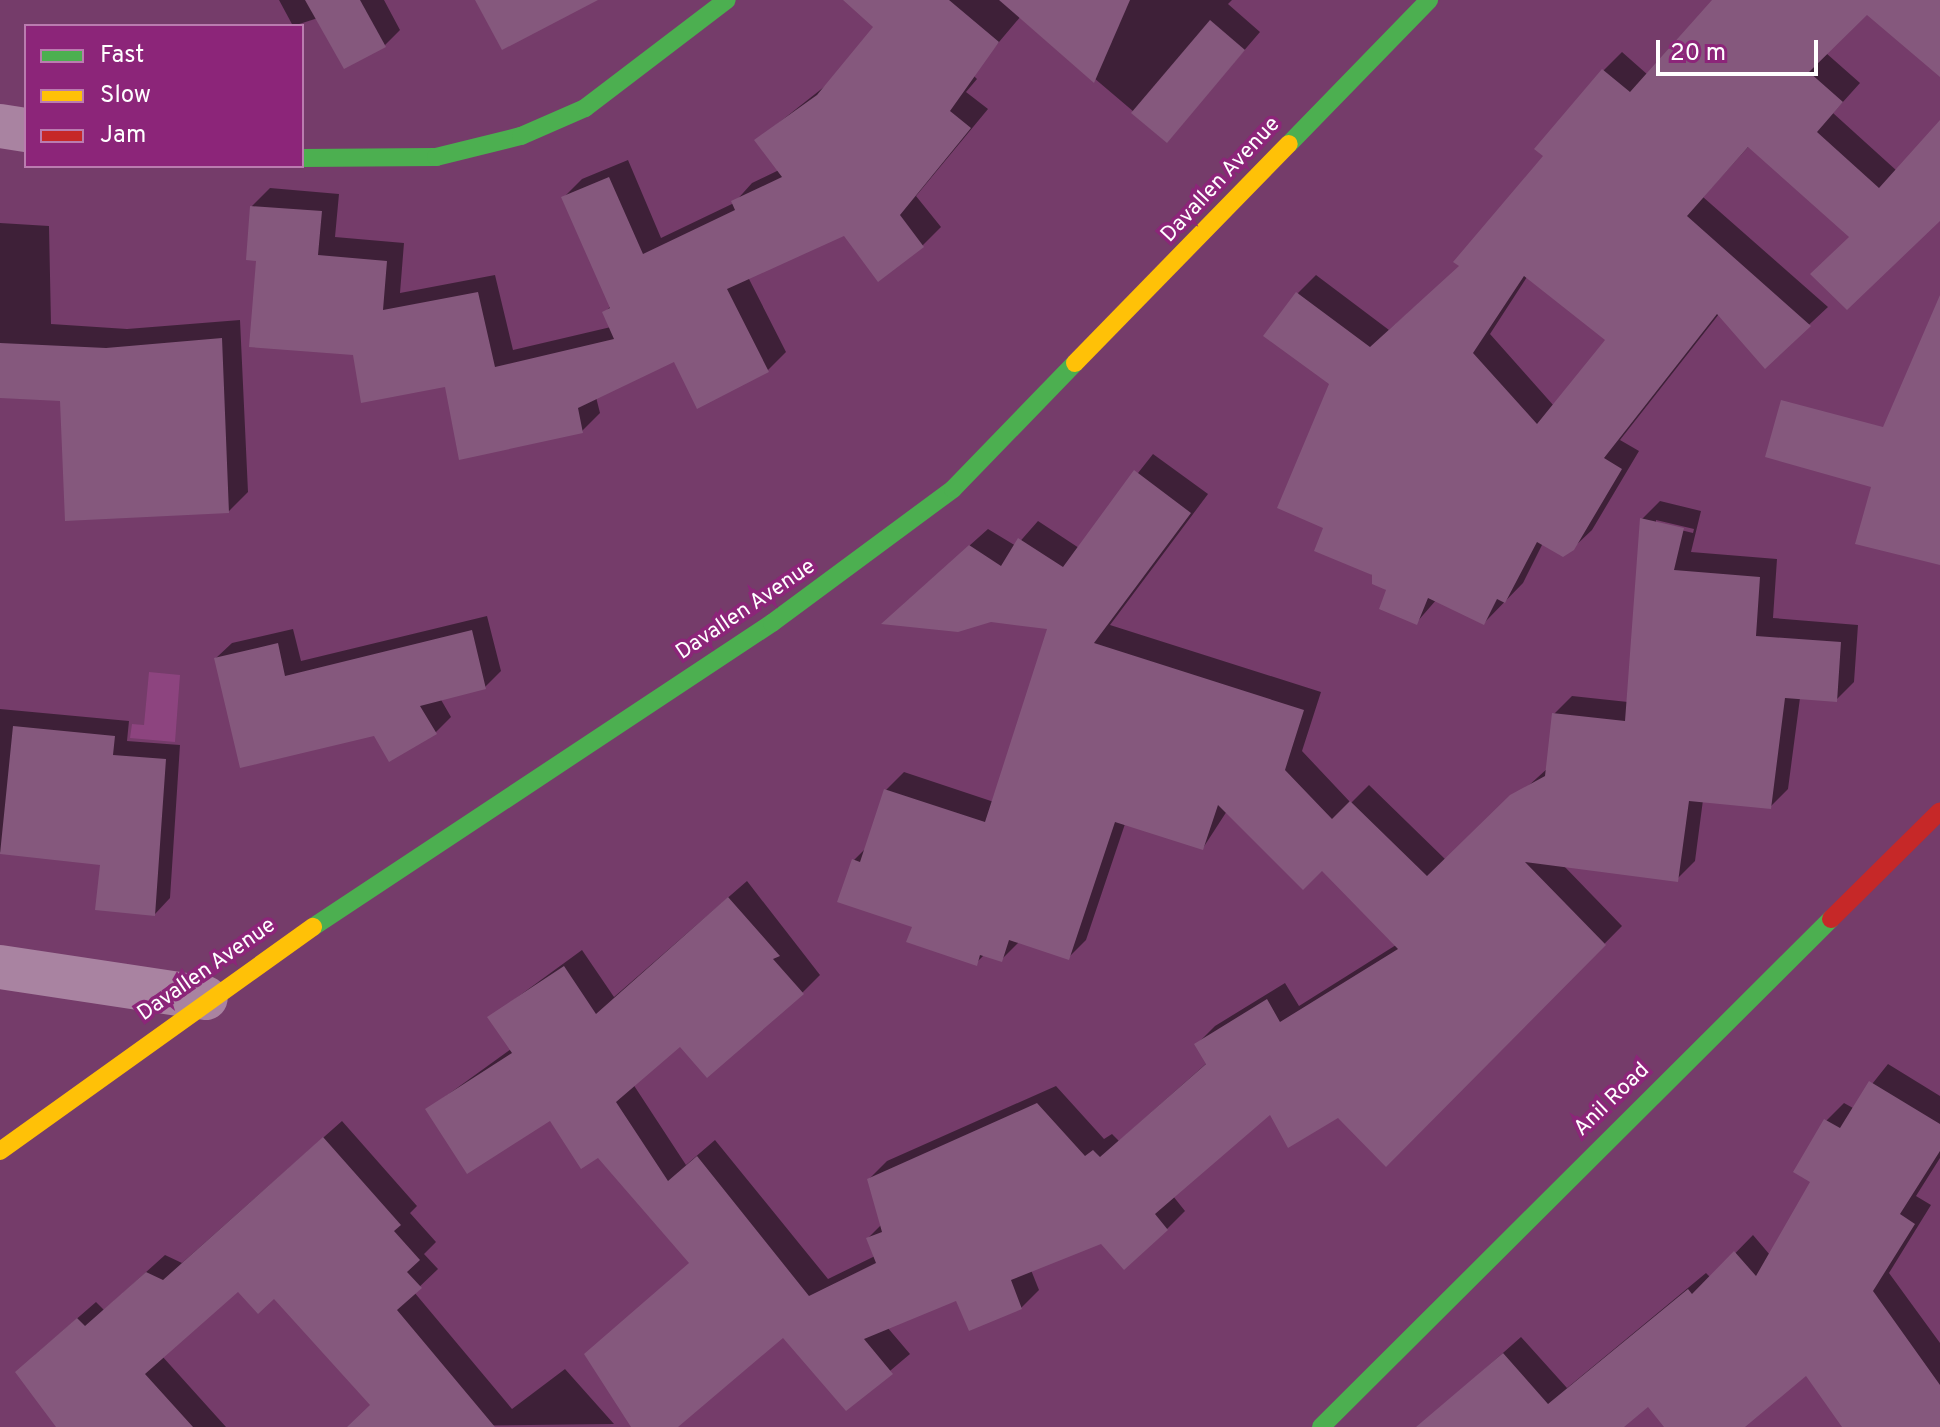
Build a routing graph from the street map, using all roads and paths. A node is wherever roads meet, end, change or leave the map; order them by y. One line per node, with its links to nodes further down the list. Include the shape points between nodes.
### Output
1 (727, 0): 5 (street, via 642,70 585,108 521,136 436,157)
2 (1429, 0): 8 (street, Davallen Avenue, via 953,489 772,623)
3 (0, 126): 4 (street)
4 (24, 130)
5 (304, 158)
6 (1940, 811): 10 (street, Anil Road)
7 (0, 967): 8 (street)
8 (206, 998): 9 (street, Davallen Avenue)
9 (0, 1151)
10 (1321, 1427)

